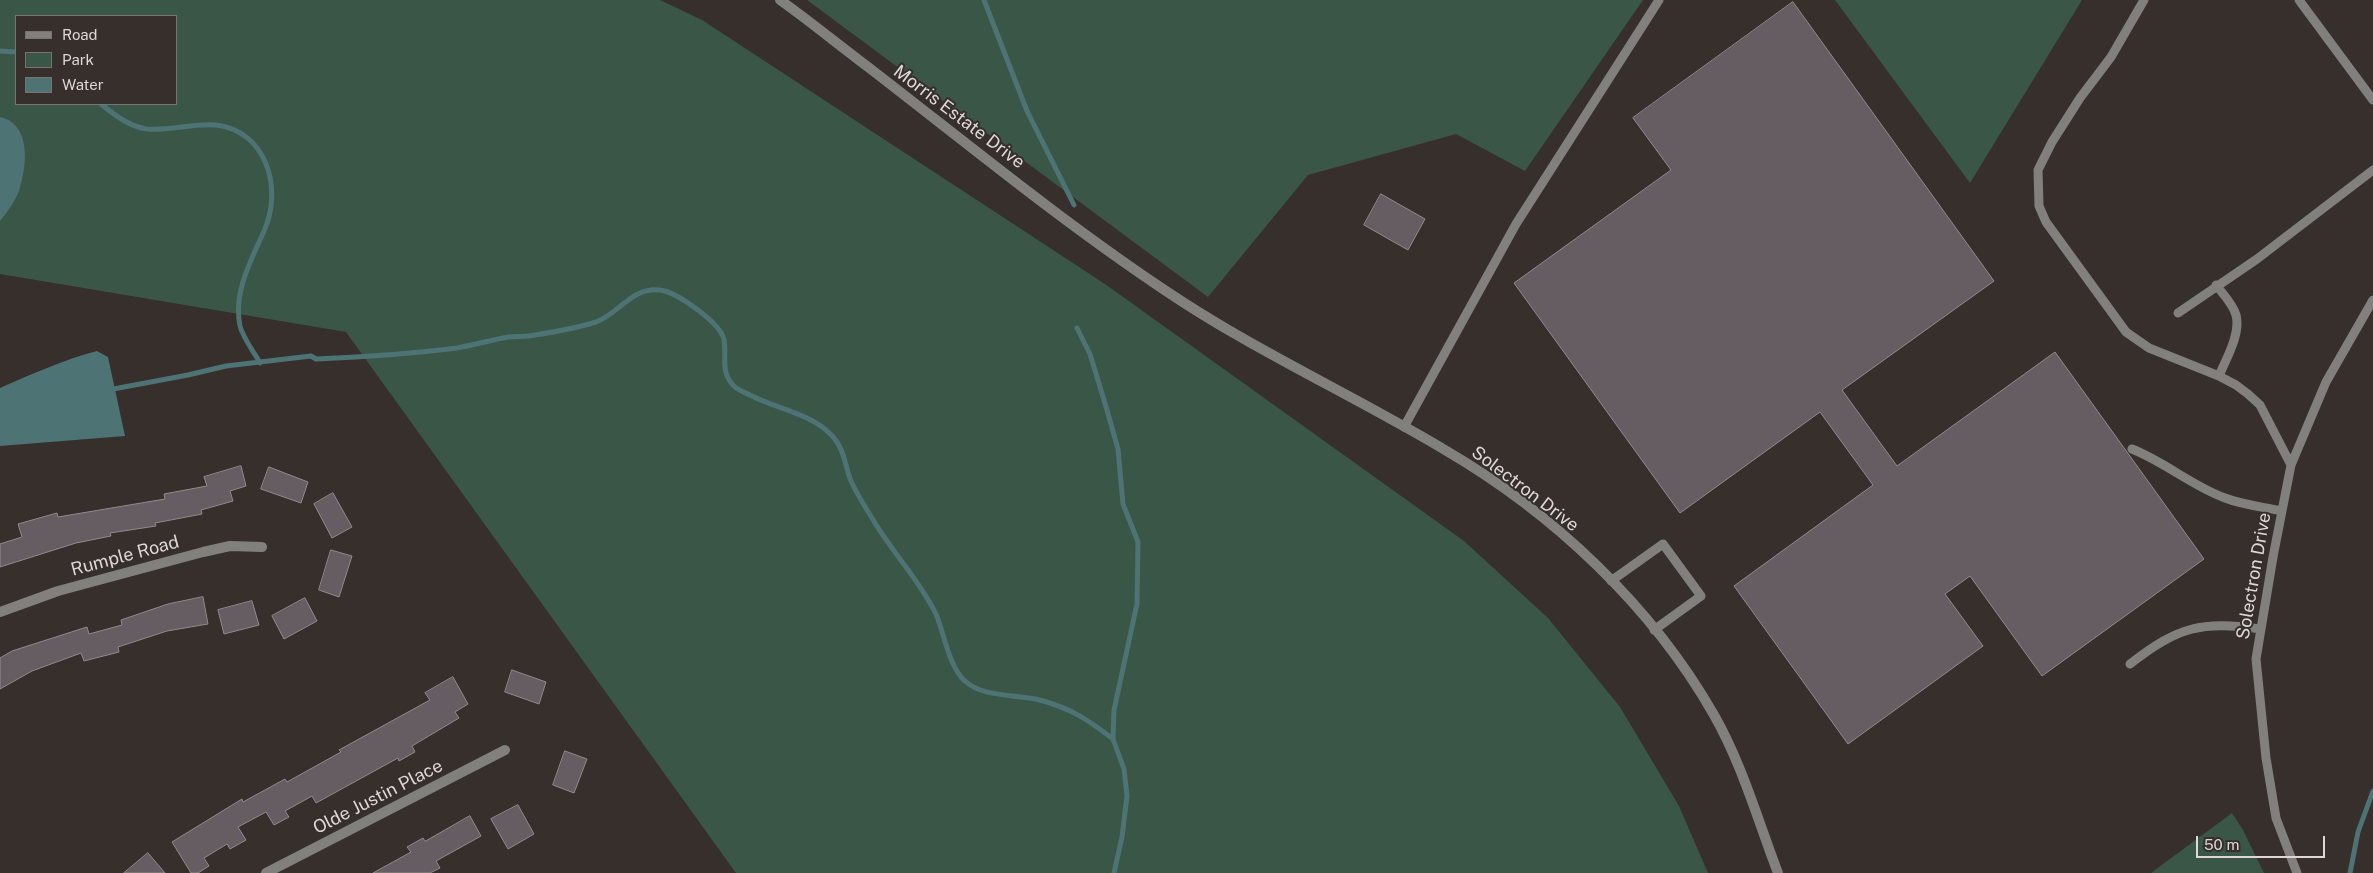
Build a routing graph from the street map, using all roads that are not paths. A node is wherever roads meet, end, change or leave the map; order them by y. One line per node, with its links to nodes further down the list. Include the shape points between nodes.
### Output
1 (780, 0): 7 (street, Morris Estate Drive)
2 (1659, 0): 12 (lane, via 1516,224)
3 (2144, 0): 11 (lane, via 2111,58 2052,142 2038,170 2040,206 2046,222 2126,332 2149,348)
4 (2299, 0): 5 (lane)
5 (2373, 100)
6 (2371, 175): 8 (lane)
7 (1119, 260): 12 (street, Solectron Drive, via 1234,334)
8 (2216, 285): 10 (lane); 11 (lane, via 2237,316 2234,337)
9 (2373, 300): 14 (lane, Solectron Drive, via 2326,382)
10 (2178, 313)
11 (2219, 376): 14 (lane, via 2236,384 2260,405)
12 (1404, 427): 17 (street, Solectron Drive, via 1447,451 1516,498)
13 (2132, 449): 15 (lane, via 2156,458 2226,499)
14 (2291, 465): 15 (lane, Solectron Drive)
15 (2282, 511): 19 (lane, Solectron Drive)
16 (262, 547): 18 (street, Rumple Road, via 230,546 203,552 58,591)
17 (1611, 581): 20 (street, Solectron Drive); 20 (lane, via 1663,544 1701,596)
18 (0, 612)
19 (2261, 629): 21 (lane, via 2209,625 2186,630 2164,640); 25 (lane, Solectron Drive, via 2256,658 2266,758 2276,818)
20 (1654, 630): 24 (street, Solectron Drive, via 1692,680 1725,737)
21 (2130, 664)
22 (505, 750): 23 (street, Olde Justin Place)
23 (266, 873)
24 (1778, 873)
25 (2297, 873)

